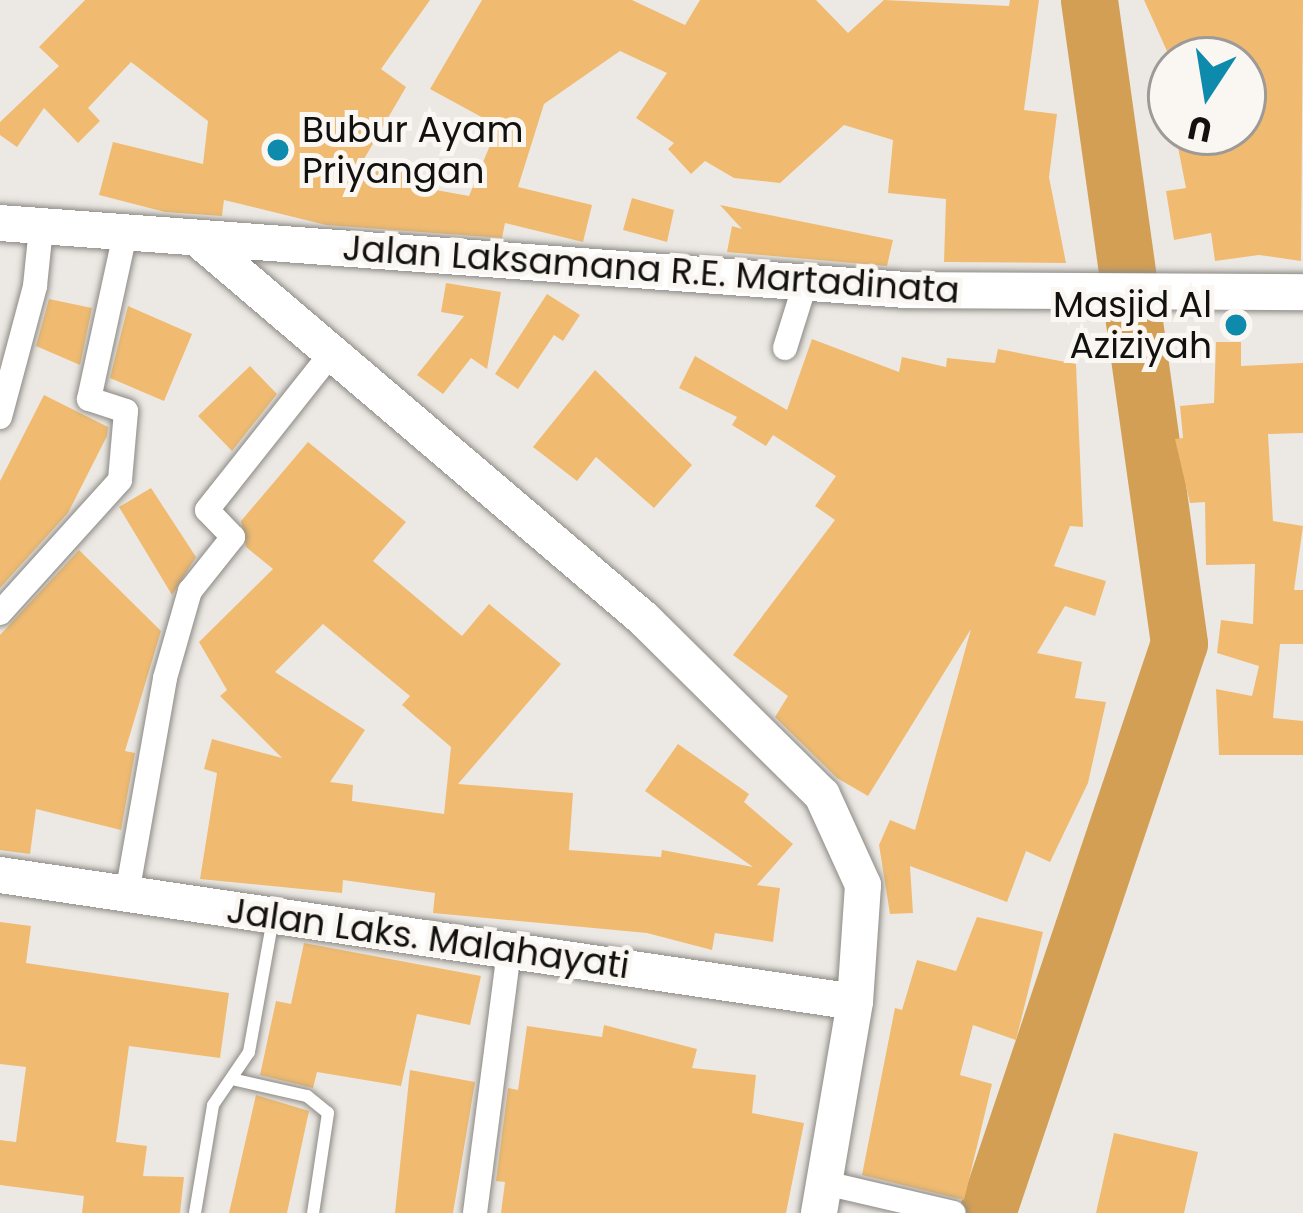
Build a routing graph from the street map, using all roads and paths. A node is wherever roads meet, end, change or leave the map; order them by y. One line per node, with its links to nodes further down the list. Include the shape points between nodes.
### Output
1 (0, 224): 2 (street, Jalan Laksamana R.E. Martadinata)
2 (40, 228): 3 (street, Jalan Laksamana R.E. Martadinata); 9 (street, via 35,286)
3 (125, 234): 4 (street, Jalan Laksamana R.E. Martadinata); 10 (street, via 89,399 126,411 120,480)
4 (198, 239): 5 (street, Jalan Laksamana R.E. Martadinata); 8 (street)
5 (805, 284): 6 (street, Jalan Laksamana R.E. Martadinata); 7 (street)
6 (1303, 292)
7 (785, 348)
8 (328, 356): 12 (street, via 207,510 233,537 190,591 165,678); 15 (street, via 644,619 822,795 862,885)
9 (0, 417)
10 (0, 613)
11 (0, 875): 12 (street, Jalan Laks. Malahayati)
12 (127, 894): 13 (street, Jalan Laks. Malahayati)
13 (273, 916): 14 (street, Jalan Laks. Malahayati); 16 (lane, via 250,1052)
14 (509, 950): 15 (street, Jalan Laks. Malahayati); 21 (street)
15 (855, 1002): 17 (street)
16 (236, 1080): 19 (lane, via 213,1105); 20 (lane, via 307,1096 328,1113)
17 (822, 1198): 18 (street)
18 (943, 1210)
19 (195, 1213)
20 (313, 1213)
21 (475, 1213)

